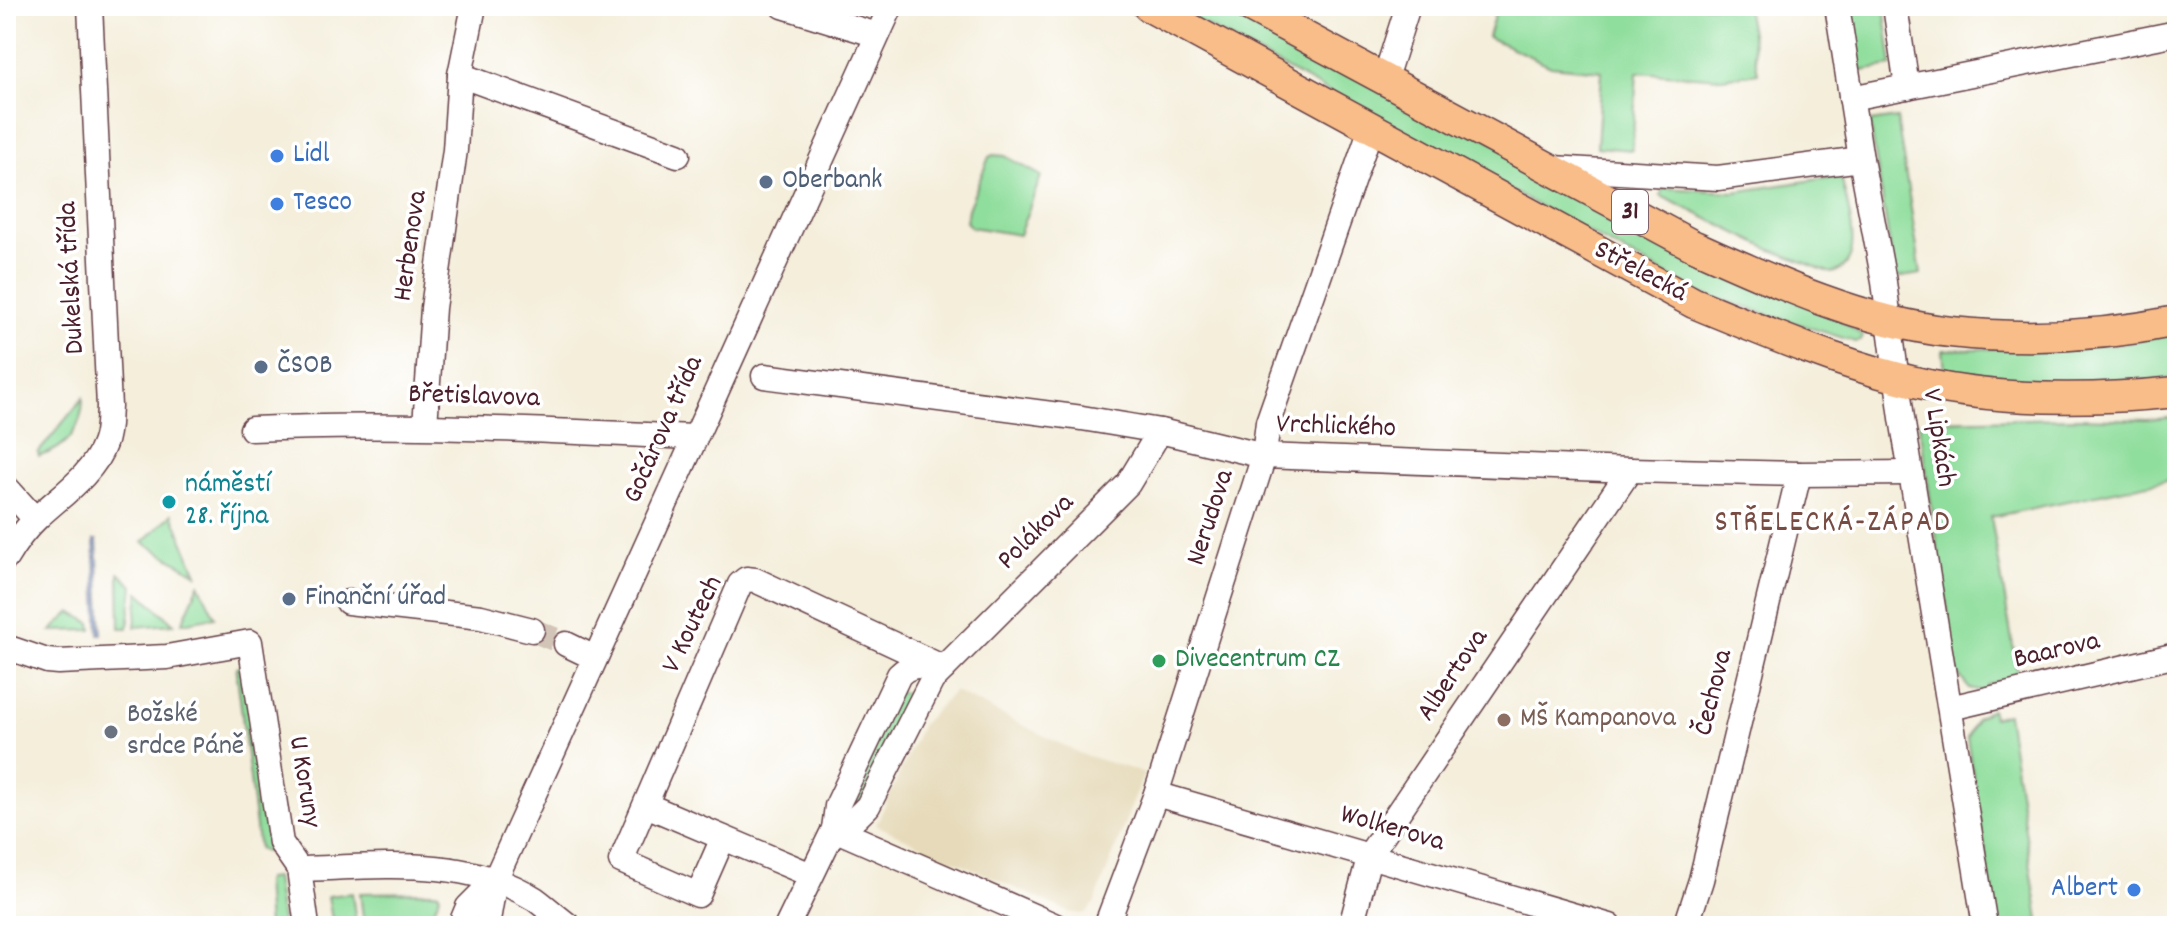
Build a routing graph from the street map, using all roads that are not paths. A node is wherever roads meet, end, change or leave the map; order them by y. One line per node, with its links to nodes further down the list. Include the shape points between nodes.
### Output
1 (90, 6): 34 (street, Dukelská třída, via 107,434 89,469)
2 (474, 6): 12 (street, Herbenova)
3 (783, 6): 11 (street)
4 (891, 6): 11 (street, Gočárova třída)
5 (1148, 6): 16 (main road, Střelecká / 31)
6 (1248, 6): 13 (main road, Střelecká / 31)
7 (1408, 6): 13 (street)
8 (1837, 6): 15 (street, V Lipkách)
9 (1895, 6): 14 (street)
10 (2177, 33): 14 (street)
11 (877, 35): 28 (street, Gočárova třída)
12 (460, 75): 17 (street); 25 (street, Herbenova)
13 (1385, 78): 19 (main road, Střelecká / 31)
14 (1907, 87): 15 (street)
15 (1851, 98): 18 (street, V Lipkách)
16 (1371, 128): 23 (main road, Střelecká / 31, via 1694,303); 29 (street, Nerudova, via 1268,422)
17 (678, 155)
18 (1861, 159): 19 (street, Střelecká, via 1718,178); 20 (street, V Lipkách)
19 (1548, 168): 20 (main road, Střelecká / 31, via 1764,277)
20 (1888, 319): 21 (main road, Střelecká / 31, via 1950,332 2056,336); 23 (street, V Lipkách)
21 (2177, 321)
22 (764, 376): 27 (street, Vrchlického)
23 (1898, 378): 24 (main road, Střelecká / 31, via 2013,396); 31 (street, V Lipkách)
24 (2177, 392)
25 (425, 426): 26 (street, Břetislavova); 28 (street, Břetislavova)
26 (252, 429)
27 (1160, 431): 29 (street, Vrchlického); 42 (street, Polákova, via 1128,484)
28 (695, 437): 41 (street, Gočárova třída)
29 (1264, 456): 30 (street, Vrchlického); 44 (street, Nerudova)
30 (1630, 470): 32 (street, Vrchlického); 48 (street, Albertova)
31 (1911, 473): 32 (street, Vrchlického); 43 (street, V Lipkách)
32 (1799, 474): 61 (street, Čechova)
33 (6, 487): 34 (street)
34 (35, 519): 35 (street, Dukelská třída)
35 (6, 558)
36 (348, 602): 37 (street, via 481,617)
37 (532, 630)
38 (566, 644): 41 (street)
39 (6, 647): 49 (street, U Koruny, via 58,662 167,657 250,642 281,843)
40 (2177, 655): 43 (street, Baarova)
41 (595, 658): 51 (street, Gočárova třída)
42 (944, 668): 45 (street, V Koutech, via 746,579); 46 (street, via 914,665 899,675 837,806)
43 (1950, 708): 62 (street, V Lipkách)
44 (1156, 794): 48 (street, Wolkerova); 58 (street, Nerudova)
45 (646, 805): 47 (street); 47 (street, V Koutech, via 621,861 698,895)
46 (834, 829): 50 (street); 57 (street)
47 (723, 838): 50 (street)
48 (1370, 854): 59 (street, Albertova); 60 (street, Wolkerova)
49 (299, 869): 51 (street, via 433,867); 52 (street, U Koruny)
50 (811, 875): 56 (street)
51 (495, 880): 53 (street, Gočárova třída, via 468,907); 54 (street, Gočárova třída); 55 (street, via 534,899)
52 (307, 926)
53 (460, 926)
54 (487, 926)
55 (569, 926)
56 (787, 926)
57 (1056, 926)
58 (1106, 926)
59 (1351, 926)
60 (1610, 926)
61 (1686, 926)
62 (1985, 926)

